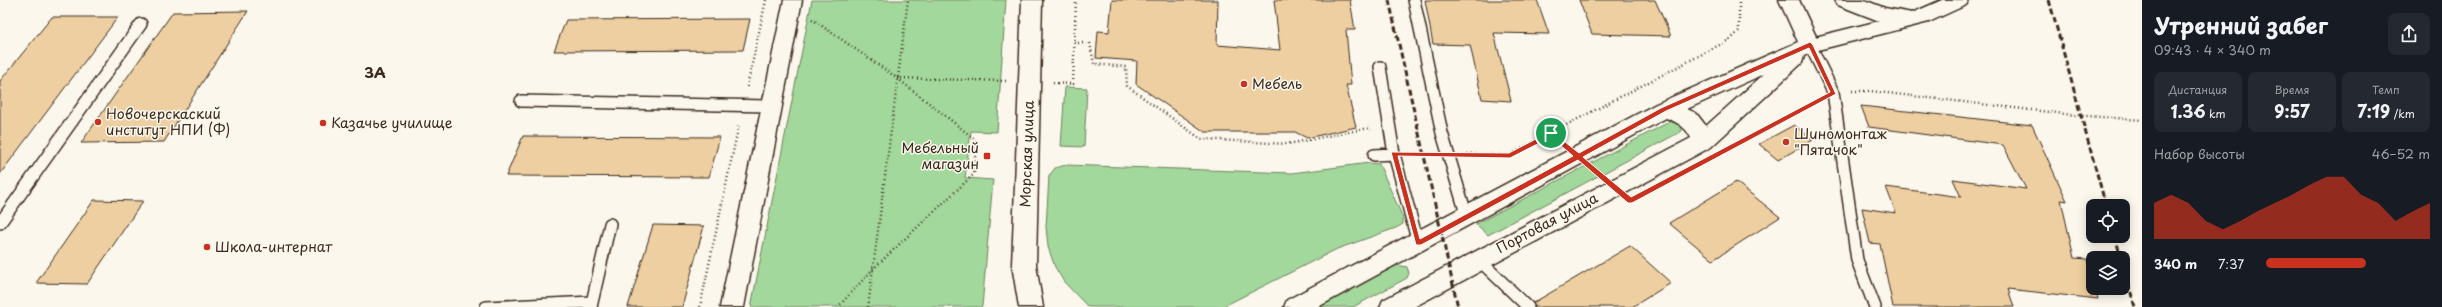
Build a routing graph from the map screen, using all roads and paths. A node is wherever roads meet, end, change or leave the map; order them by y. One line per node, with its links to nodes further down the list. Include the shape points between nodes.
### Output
1 (766, 0): 10 (path)
2 (908, 0): 16 (path)
3 (1032, 0): 42 (main road, Морская улица, via 1024,265)
4 (1414, 0): 27 (lane)
5 (1739, 0): 23 (path, via 1740,31 1731,39)
6 (1789, 0): 14 (main road)
7 (1844, 0): 11 (main road, via 1883,15)
8 (1959, 0): 11 (main road, Портовая улица)
9 (792, 3): 10 (path); 16 (path); 20 (street)
10 (765, 4): 19 (path)
11 (1922, 18): 14 (main road, Портовая улица)
12 (141, 24): 31 (lane)
13 (1074, 43): 26 (path, via 1090,43 1094,64 1126,67 1127,86 1200,139 1288,144 1369,128)
14 (1810, 45): 17 (lane); 21 (main road, Портовая улица); 24 (main road, Портовая улица)
15 (1380, 67): 26 (lane)
16 (897, 78): 35 (path); 35 (path, via 976,140 974,174)
17 (1834, 92): 22 (path, via 1870,90 2074,115); 25 (path); 46 (lane, via 1857,260)
18 (521, 101): 19 (lane)
19 (743, 106): 20 (lane); 38 (path)
20 (772, 106): 39 (street)
21 (1664, 110): 24 (main road, via 1683,115 1696,125); 29 (main road, Портовая улица)
22 (2142, 120)
23 (1551, 133): 27 (path, via 1510,155); 29 (path)
24 (1702, 141): 34 (main road, Портовая улица)
25 (1728, 148)
26 (1394, 154): 27 (path); 28 (lane); 33 (lane)
27 (1448, 154): 30 (lane)
28 (1374, 156)
29 (1578, 156): 30 (main road, Портовая улица)
30 (1467, 217): 33 (main road, Портовая улица)
31 (0, 222)
32 (610, 224): 36 (lane)
33 (1418, 243): 43 (main road, Портовая улица)
34 (1478, 259): 44 (main road, Портовая улица); 45 (lane)
35 (873, 268): 40 (path); 41 (path)
36 (592, 304): 37 (lane)
37 (486, 307)
38 (700, 307)
39 (732, 307)
40 (838, 307)
41 (868, 307)
42 (1031, 307)
43 (1296, 307)
44 (1392, 307)
45 (1528, 307)
46 (1875, 307)

